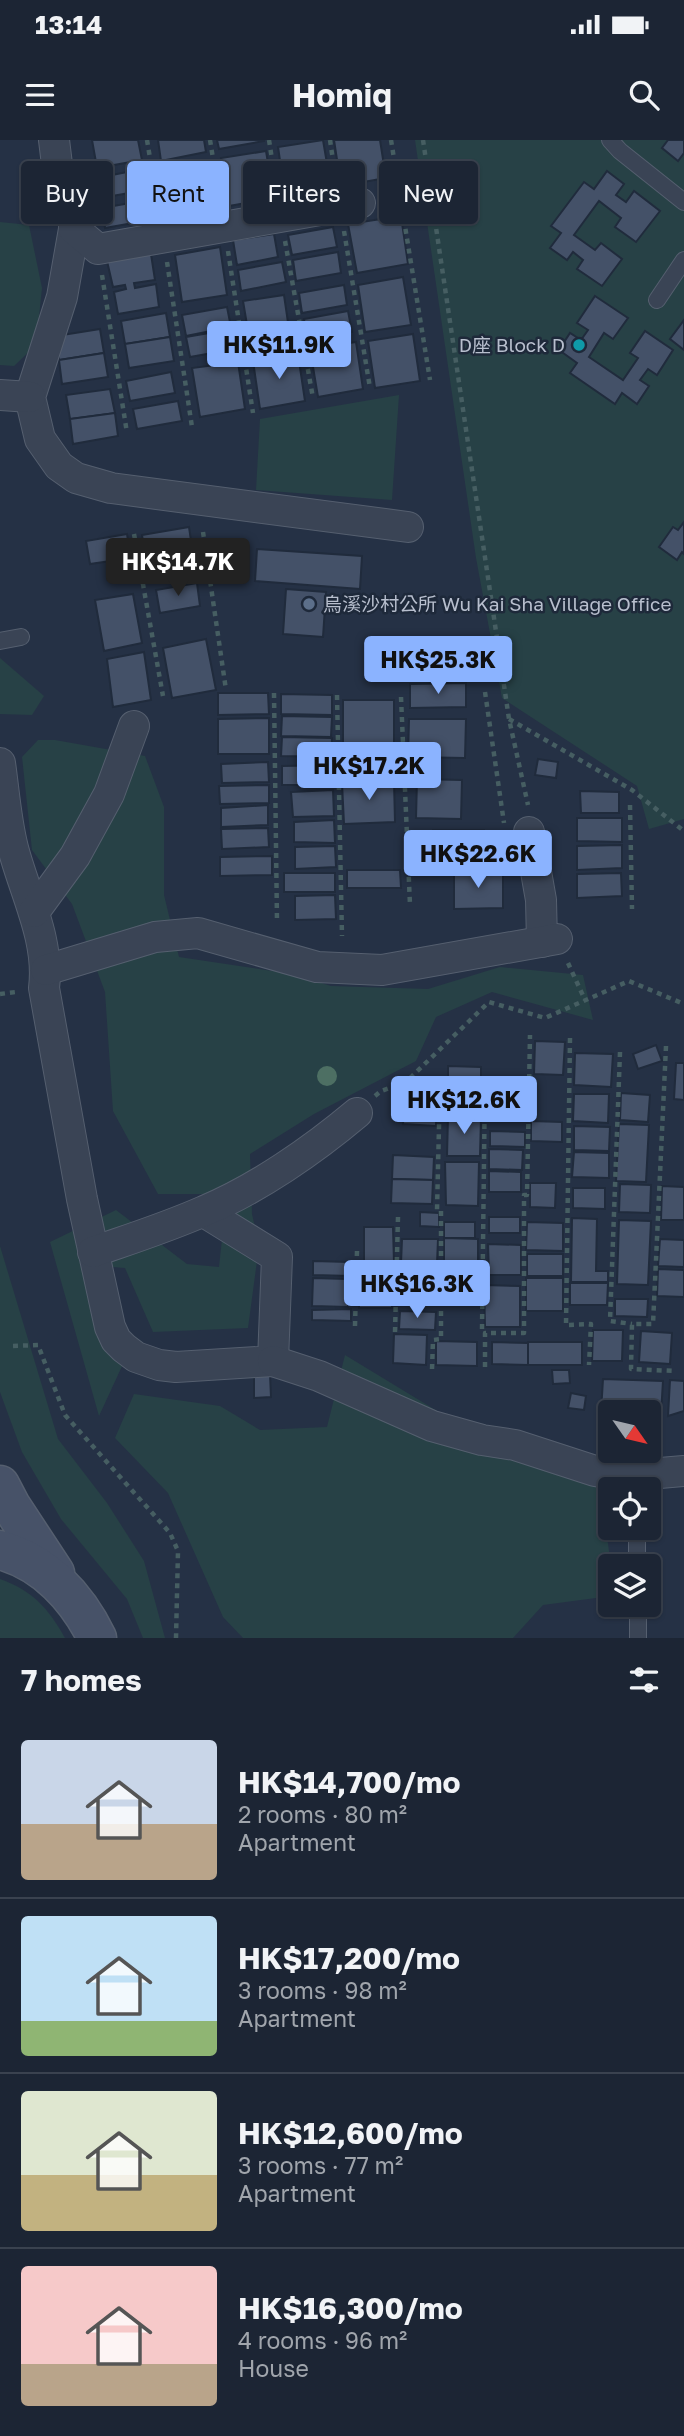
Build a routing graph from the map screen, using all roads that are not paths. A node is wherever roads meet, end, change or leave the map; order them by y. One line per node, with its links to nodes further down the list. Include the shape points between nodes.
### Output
1 (54, 140): 5 (street, via 59,181 74,206)
2 (610, 140): 3 (lane)
3 (684, 202)
4 (243, 223): 5 (street, via 98,249)
5 (74, 229): 9 (street, via 62,297)
6 (684, 260): 7 (lane)
7 (657, 300)
8 (0, 395): 9 (street)
9 (30, 397): 10 (street, via 40,439 59,466 76,478 111,488)
10 (408, 527)
11 (21, 637): 12 (lane)
12 (0, 641)
13 (134, 726): 16 (street, via 109,794 75,856)
14 (0, 763): 16 (street, via 12,844)
15 (521, 826): 17 (street, via 550,941 382,970 317,967 198,933 155,937)
16 (34, 912): 17 (street)
17 (46, 970): 20 (street, via 44,989)
18 (357, 1113): 19 (street, via 316,1147)
19 (204, 1212): 20 (street); 21 (street, via 277,1257)
20 (93, 1251): 21 (street, via 110,1328 136,1357 176,1367)
21 (273, 1362): 23 (street, via 319,1376 432,1426)
22 (684, 1471): 24 (street)
23 (627, 1477)
24 (658, 1477)
25 (0, 1485): 27 (main road)
26 (0, 1550): 27 (main road, via 34,1565)
27 (73, 1598): 29 (main road)
28 (638, 1617): 30 (lane)
29 (97, 1638)
30 (638, 1638)

